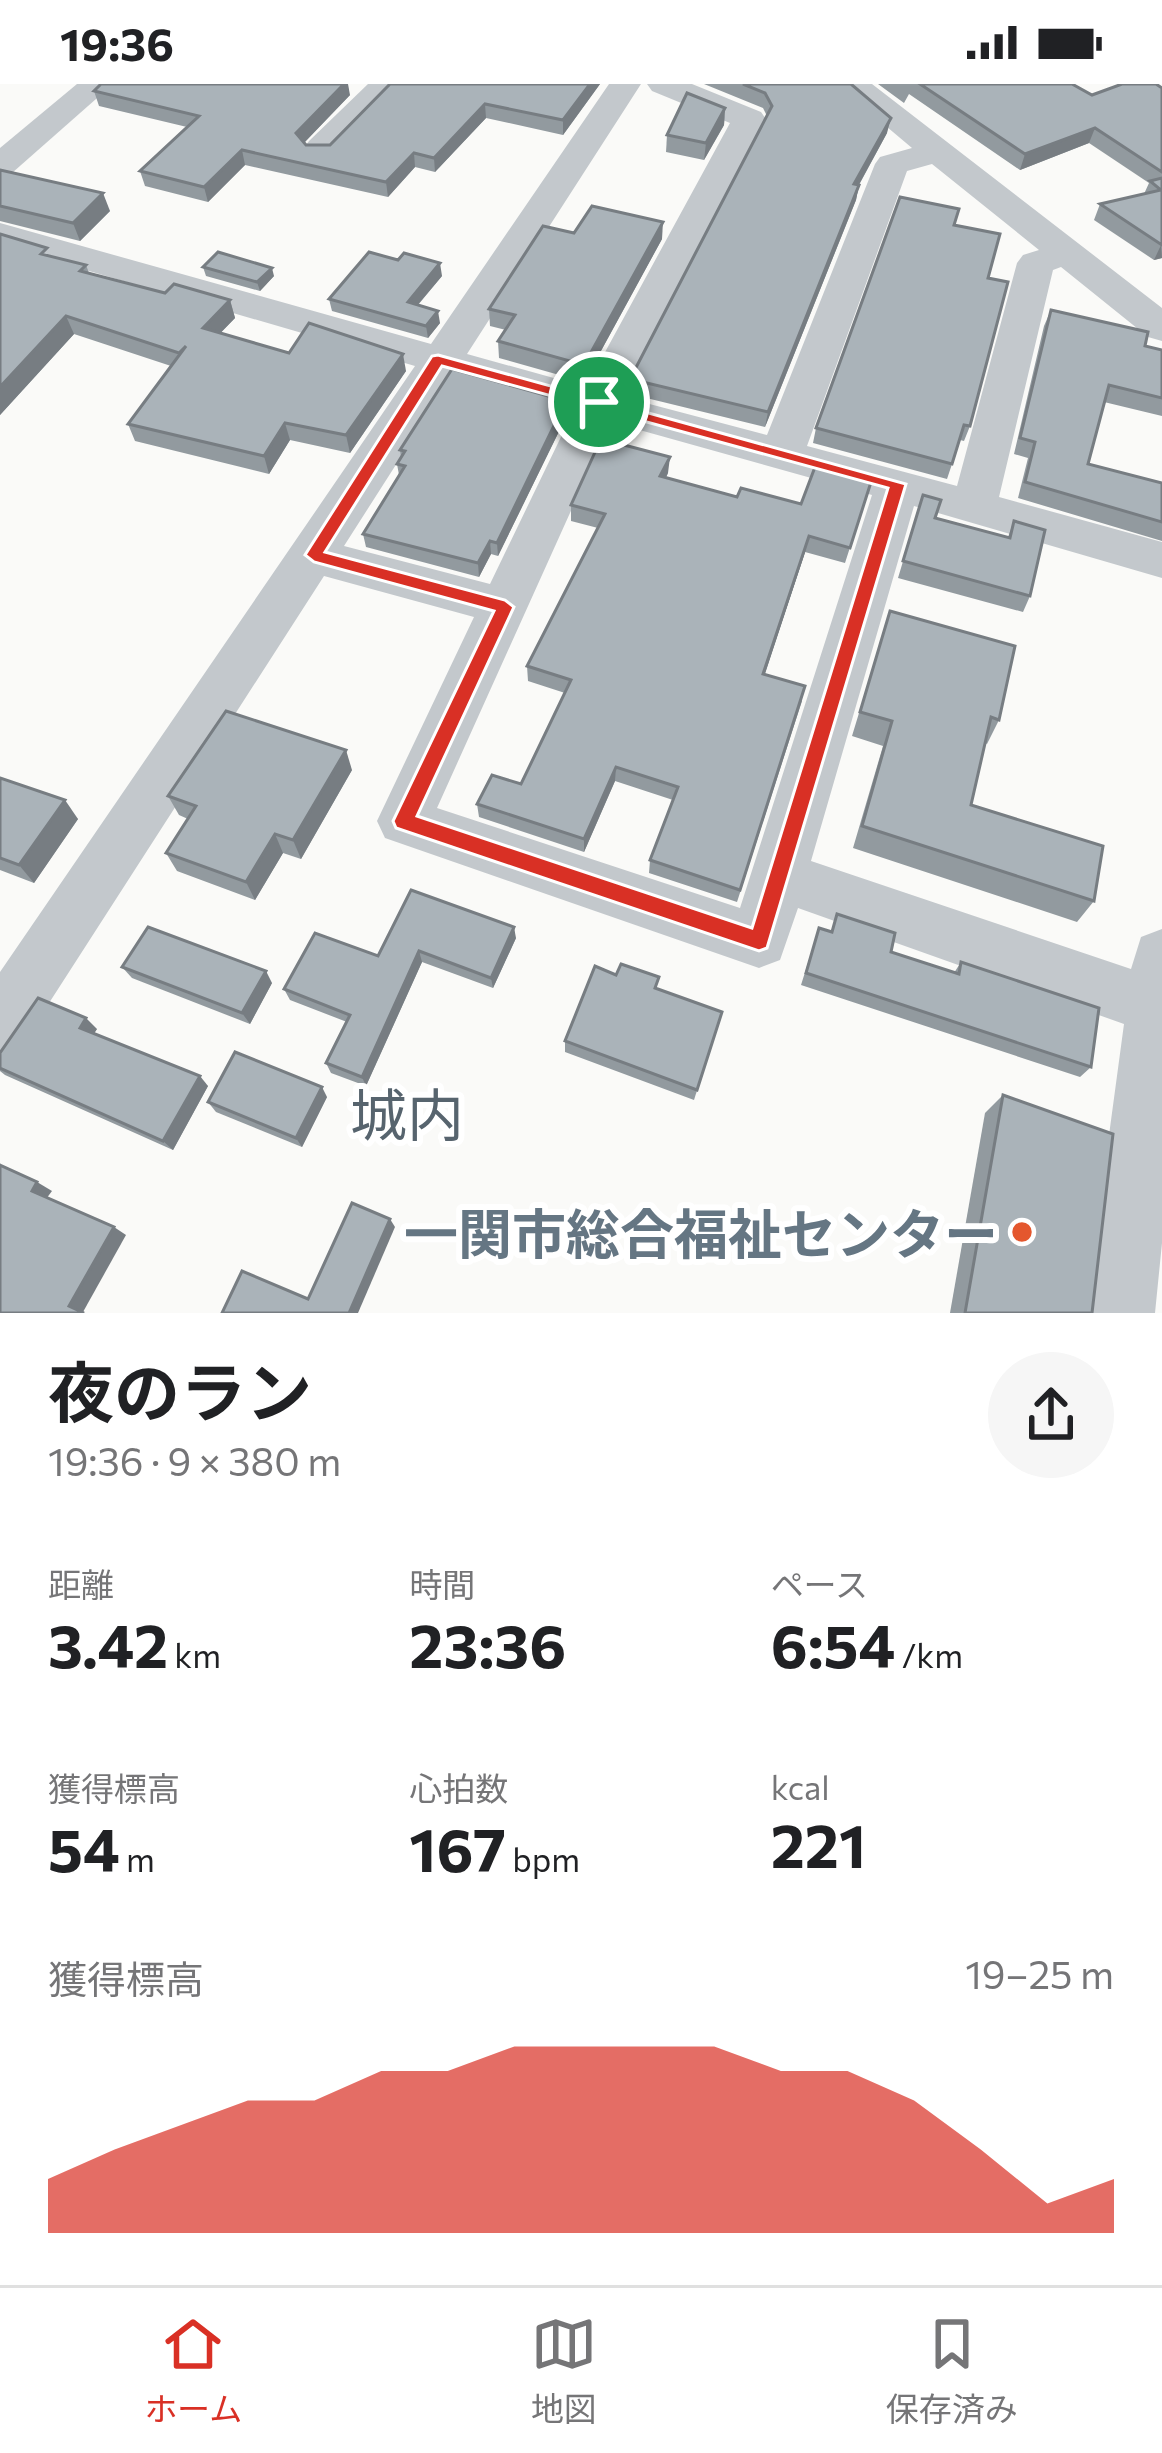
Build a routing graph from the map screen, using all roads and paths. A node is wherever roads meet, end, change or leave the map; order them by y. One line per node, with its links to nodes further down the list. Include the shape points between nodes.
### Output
1 (97, 84): 8 (street)
2 (387, 84): 6 (street)
3 (625, 84): 12 (street)
4 (663, 84): 13 (street, via 749,119)
5 (852, 84): 7 (street)
6 (321, 148)
7 (937, 152): 10 (street); 14 (street, via 892,164)
8 (0, 166)
9 (0, 234): 12 (street)
10 (1068, 254): 11 (street); 16 (street, via 1036,263)
11 (1162, 328)
12 (438, 360): 13 (street); 17 (street)
13 (599, 402): 14 (street); 19 (street)
14 (783, 451): 15 (street)
15 (898, 484): 16 (street); 20 (street)
16 (974, 505): 18 (street)
17 (314, 555): 19 (street); 22 (street)
18 (1162, 560)
19 (505, 607): 20 (street, via 404,821 759,941)
20 (779, 876): 21 (street)
21 (1160, 982): 23 (street)
22 (0, 1024)
23 (1120, 1313)

